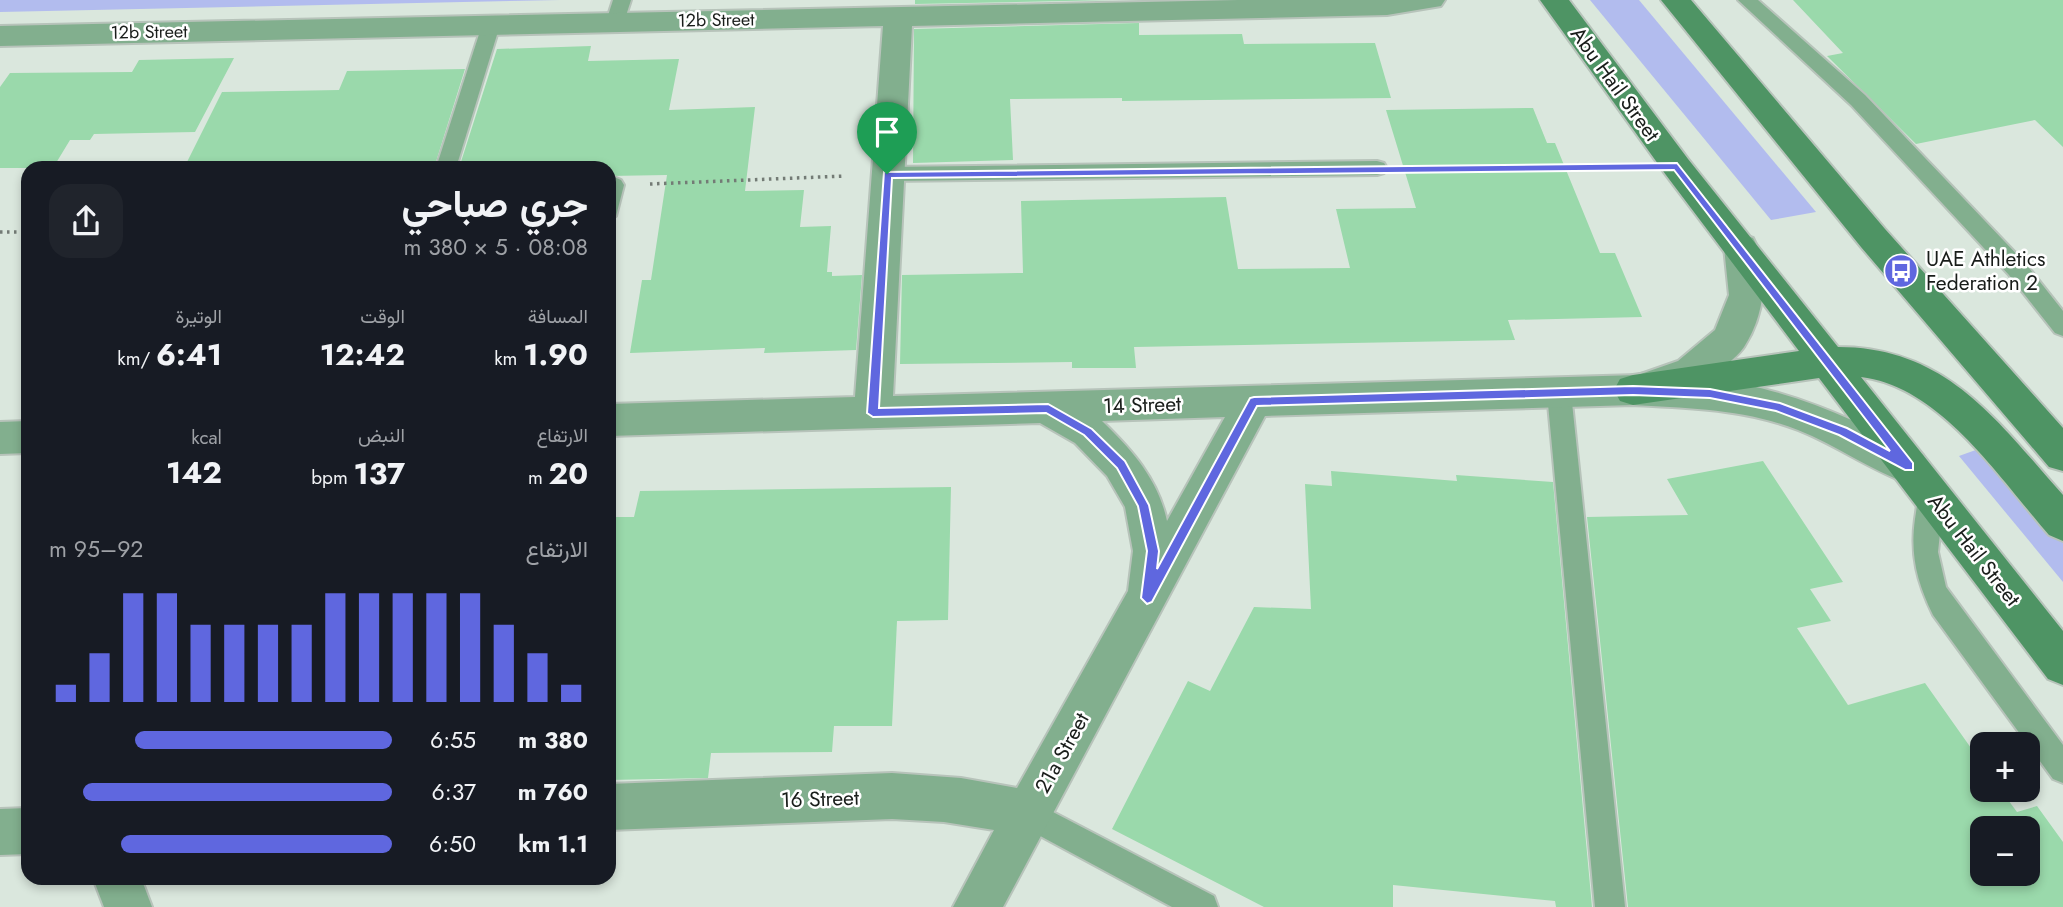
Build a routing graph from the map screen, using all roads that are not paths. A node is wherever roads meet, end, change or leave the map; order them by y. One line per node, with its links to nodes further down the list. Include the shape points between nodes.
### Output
1 (1431, 0): 6 (street, 12b Street, via 1387,6)
2 (1554, 0): 12 (main road, Abu Hail Street)
3 (1675, 0): 23 (main road, via 1873,238)
4 (1747, 0): 13 (lane, via 1858,100 2017,268)
5 (618, 11): 6 (street, 12b Street); 7 (street, 12b Street)
6 (898, 16): 11 (street)
7 (491, 25): 8 (street, 12b Street); 9 (lane)
8 (5, 42)
9 (448, 161)
10 (1377, 168): 11 (lane)
11 (887, 174): 19 (street)
12 (1741, 247): 14 (main road, Abu Hail Street); 15 (street, 14 Street, via 1747,295 1730,339 1692,372)
13 (2063, 327)
14 (1828, 362): 15 (main road); 24 (main road, Abu Hail Street); 25 (main road, via 1864,362 1902,372 1939,391 1970,417)
15 (1633, 390): 16 (street, 14 Street); 24 (street, 14 Street, via 1710,394 1776,407 1843,431)
16 (1559, 393): 17 (street, 14 Street); 37 (lane)
17 (1254, 401): 18 (street, 14 Street); 26 (street, 21a Street)
18 (1048, 409): 19 (street, 14 Street); 26 (street, 21a Street, via 1088,432 1121,464 1144,505 1153,551)
19 (873, 413): 20 (street, 14 Street)
20 (616, 420)
21 (21, 437): 22 (street)
22 (0, 438)
23 (2063, 455)
24 (1920, 481): 27 (main road, Abu Hail Street); 28 (lane, via 1929,583)
25 (2063, 523)
26 (1147, 598): 30 (street, 21a Street)
27 (2063, 665)
28 (2063, 769)
29 (616, 807): 30 (street, 16 Street, via 892,796 972,802)
30 (1028, 814): 35 (street, 21a Street); 36 (lane)
31 (21, 831): 32 (street)
32 (0, 832)
33 (120, 885): 34 (street)
34 (128, 907)
35 (977, 907)
36 (1203, 907)
37 (1610, 907)

